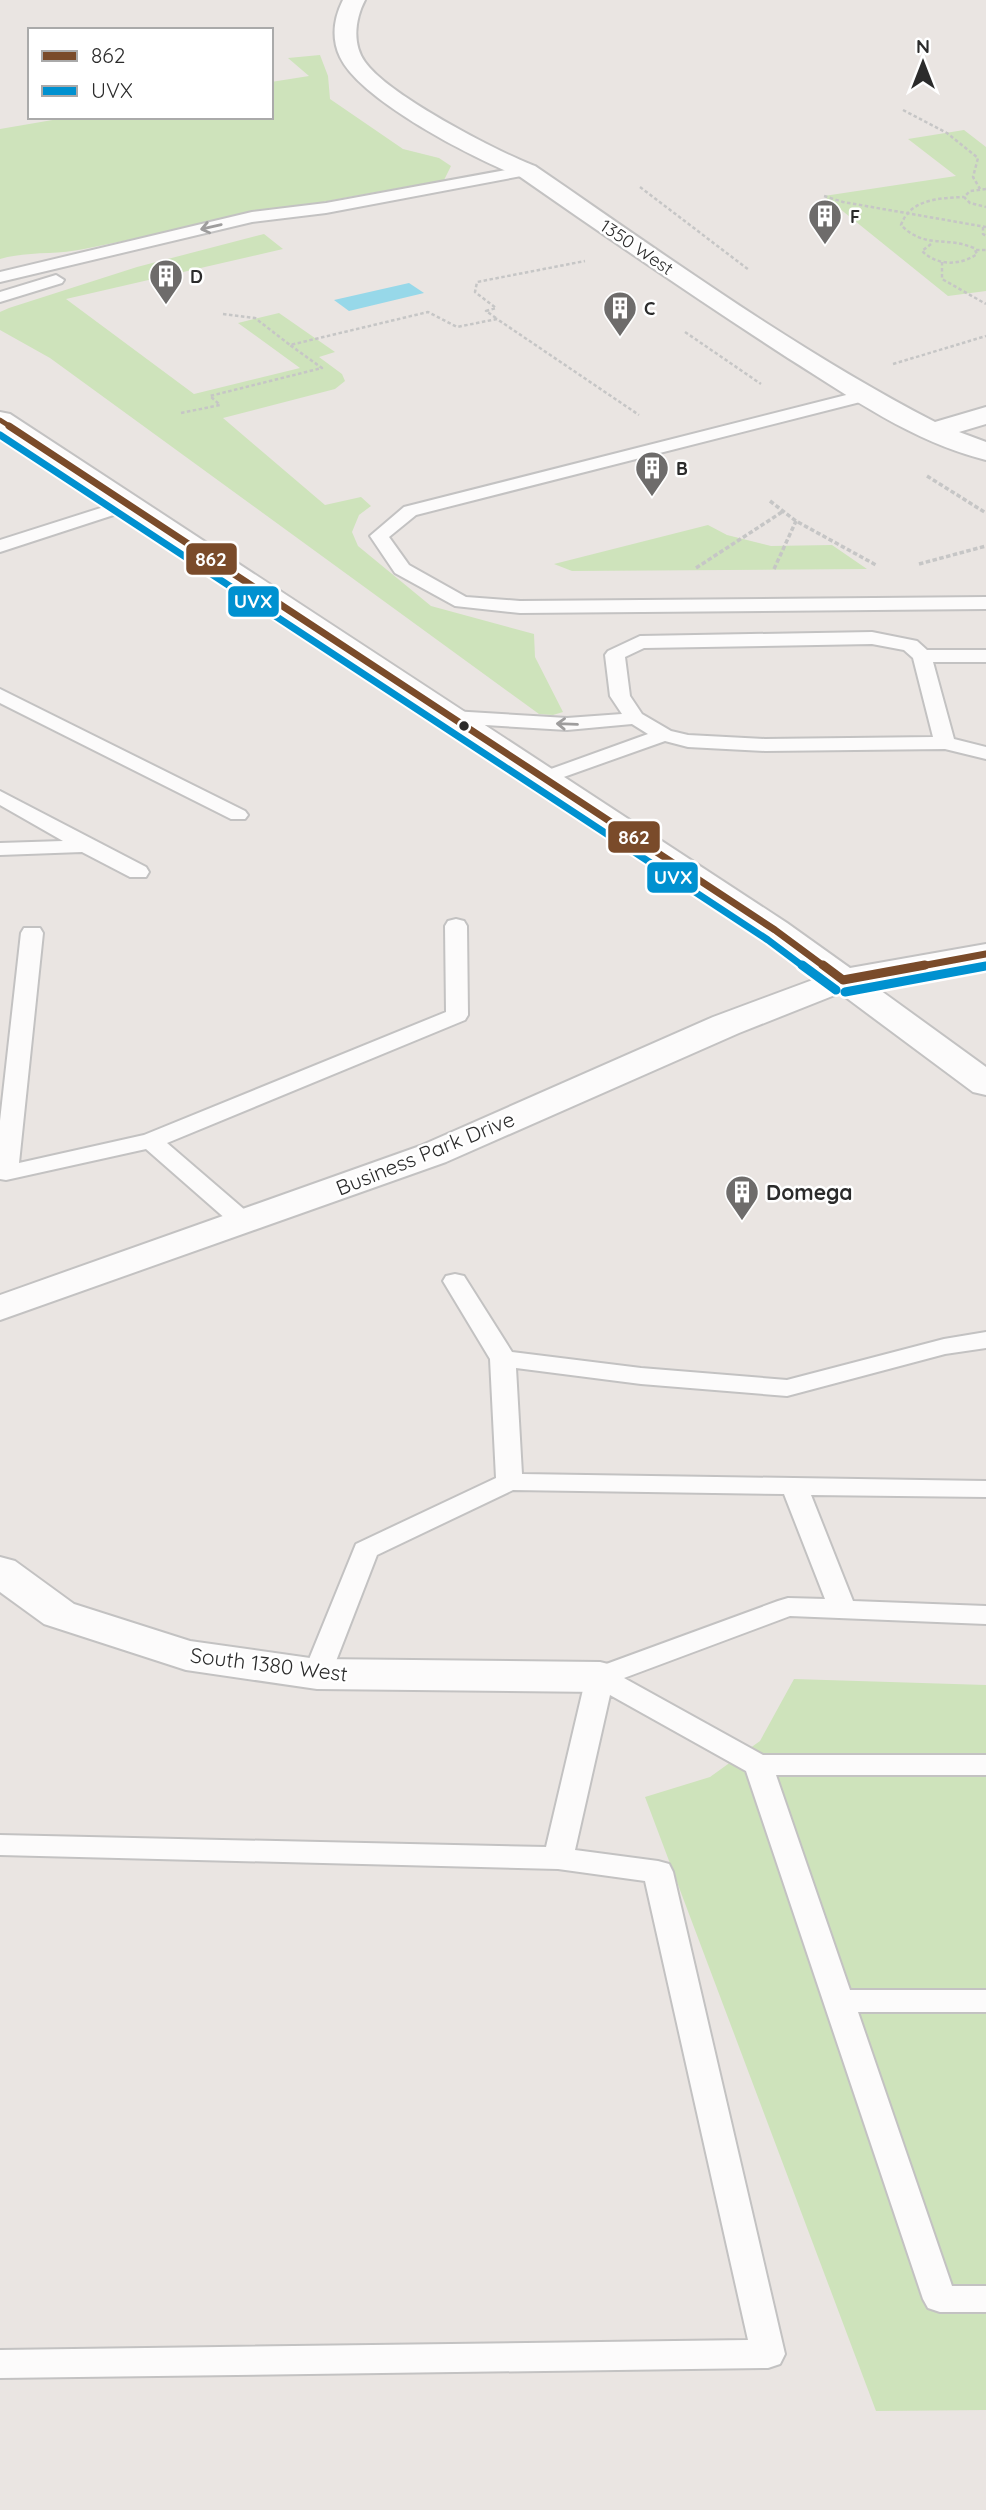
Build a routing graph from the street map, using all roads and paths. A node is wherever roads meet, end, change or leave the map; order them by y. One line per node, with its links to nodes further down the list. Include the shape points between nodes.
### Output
1 (354, 0): 3 (street, 1350 West, via 346,13 344,31 356,66 417,112)
2 (903, 110): 5 (path, via 947,133 978,158 973,177)
3 (527, 171): 10 (lane); 28 (street, 1350 West, via 692,285)
4 (640, 187): 19 (path)
5 (980, 189): 6 (path); 8 (path)
6 (986, 189)
7 (824, 196): 11 (path)
8 (964, 197): 9 (path); 11 (path, via 932,200)
9 (986, 207)
10 (326, 208): 20 (lane, one-way to 20, via 252,217); 21 (lane)
11 (905, 212): 12 (path); 14 (path, via 904,229)
12 (984, 227): 13 (path)
13 (986, 236)
14 (931, 244): 15 (path, via 957,242); 18 (path, via 923,253)
15 (976, 250): 16 (path); 18 (path, via 969,260)
16 (986, 250)
17 (586, 261): 24 (path, via 477,282 475,292 496,309 486,311)
18 (942, 261): 22 (path, via 942,279)
19 (751, 271)
20 (0, 277)
21 (0, 297)
22 (986, 304)
23 (223, 314): 26 (path, via 255,318)
24 (497, 319): 26 (path, via 457,327 428,312); 31 (path)
25 (986, 336): 27 (path, via 894,364)
26 (290, 345): 29 (path, via 322,368 210,396 220,405)
27 (884, 363)
28 (866, 395): 33 (street, 1350 West); 47 (lane, via 410,510 379,536 402,569 462,602 520,607)
29 (181, 413)
30 (986, 415): 33 (street)
31 (643, 418)
32 (0, 420): 37 (street)
33 (933, 432): 34 (street, 1350 West)
34 (986, 452)
35 (918, 470): 39 (path)
36 (770, 501): 38 (path)
37 (129, 504): 41 (lane); 51 (street)
38 (782, 512): 40 (path); 46 (path)
39 (986, 513)
40 (796, 521): 43 (path); 45 (path, via 772,573)
41 (0, 546)
42 (986, 546): 44 (path)
43 (878, 565)
44 (913, 565)
45 (785, 573)
46 (686, 574)
47 (986, 603)
48 (922, 656): 49 (lane); 52 (lane, via 910,645 872,638 640,642 615,655 620,696); 54 (lane)
49 (986, 656)
50 (0, 695): 58 (lane)
51 (452, 717): 52 (lane, one-way to 51, via 573,725); 56 (street)
52 (635, 718): 53 (lane)
53 (664, 735): 54 (lane, via 688,741 765,745); 56 (lane)
54 (945, 743): 55 (lane)
55 (986, 753)
56 (544, 778): 65 (street)
57 (0, 797): 59 (lane)
58 (238, 815)
59 (86, 846): 60 (lane); 61 (lane)
60 (0, 849)
61 (138, 872)
62 (456, 926): 67 (lane, via 457,1015)
63 (32, 933): 67 (lane, via 6,1173)
64 (986, 954): 65 (street, Business Park Drive)
65 (843, 980): 66 (street); 68 (street, Business Park Drive, via 726,1025 433,1154)
66 (986, 1083)
67 (150, 1141): 68 (lane)
68 (244, 1222): 70 (street, Business Park Drive)
69 (454, 1281): 72 (lane)
70 (0, 1308)
71 (986, 1340): 72 (lane, via 787,1388)
72 (503, 1359): 73 (lane)
73 (509, 1482): 74 (lane); 79 (lane, via 366,1550)
74 (794, 1486): 75 (lane); 77 (lane)
75 (986, 1489)
76 (0, 1571): 79 (street, South 1380 West, via 59,1614 186,1655)
77 (843, 1610): 78 (lane); 80 (lane, via 788,1608)
78 (986, 1615)
79 (317, 1674): 80 (street, South 1380 West)
80 (600, 1677): 81 (lane); 84 (lane)
81 (758, 1765): 82 (lane); 85 (lane)
82 (986, 1765)
83 (0, 1845): 84 (lane)
84 (558, 1858): 88 (lane, via 658,1872 768,2354)
85 (839, 2001): 86 (lane); 87 (lane, via 940,2299)
86 (986, 2001)
87 (986, 2299)
88 (0, 2364)

